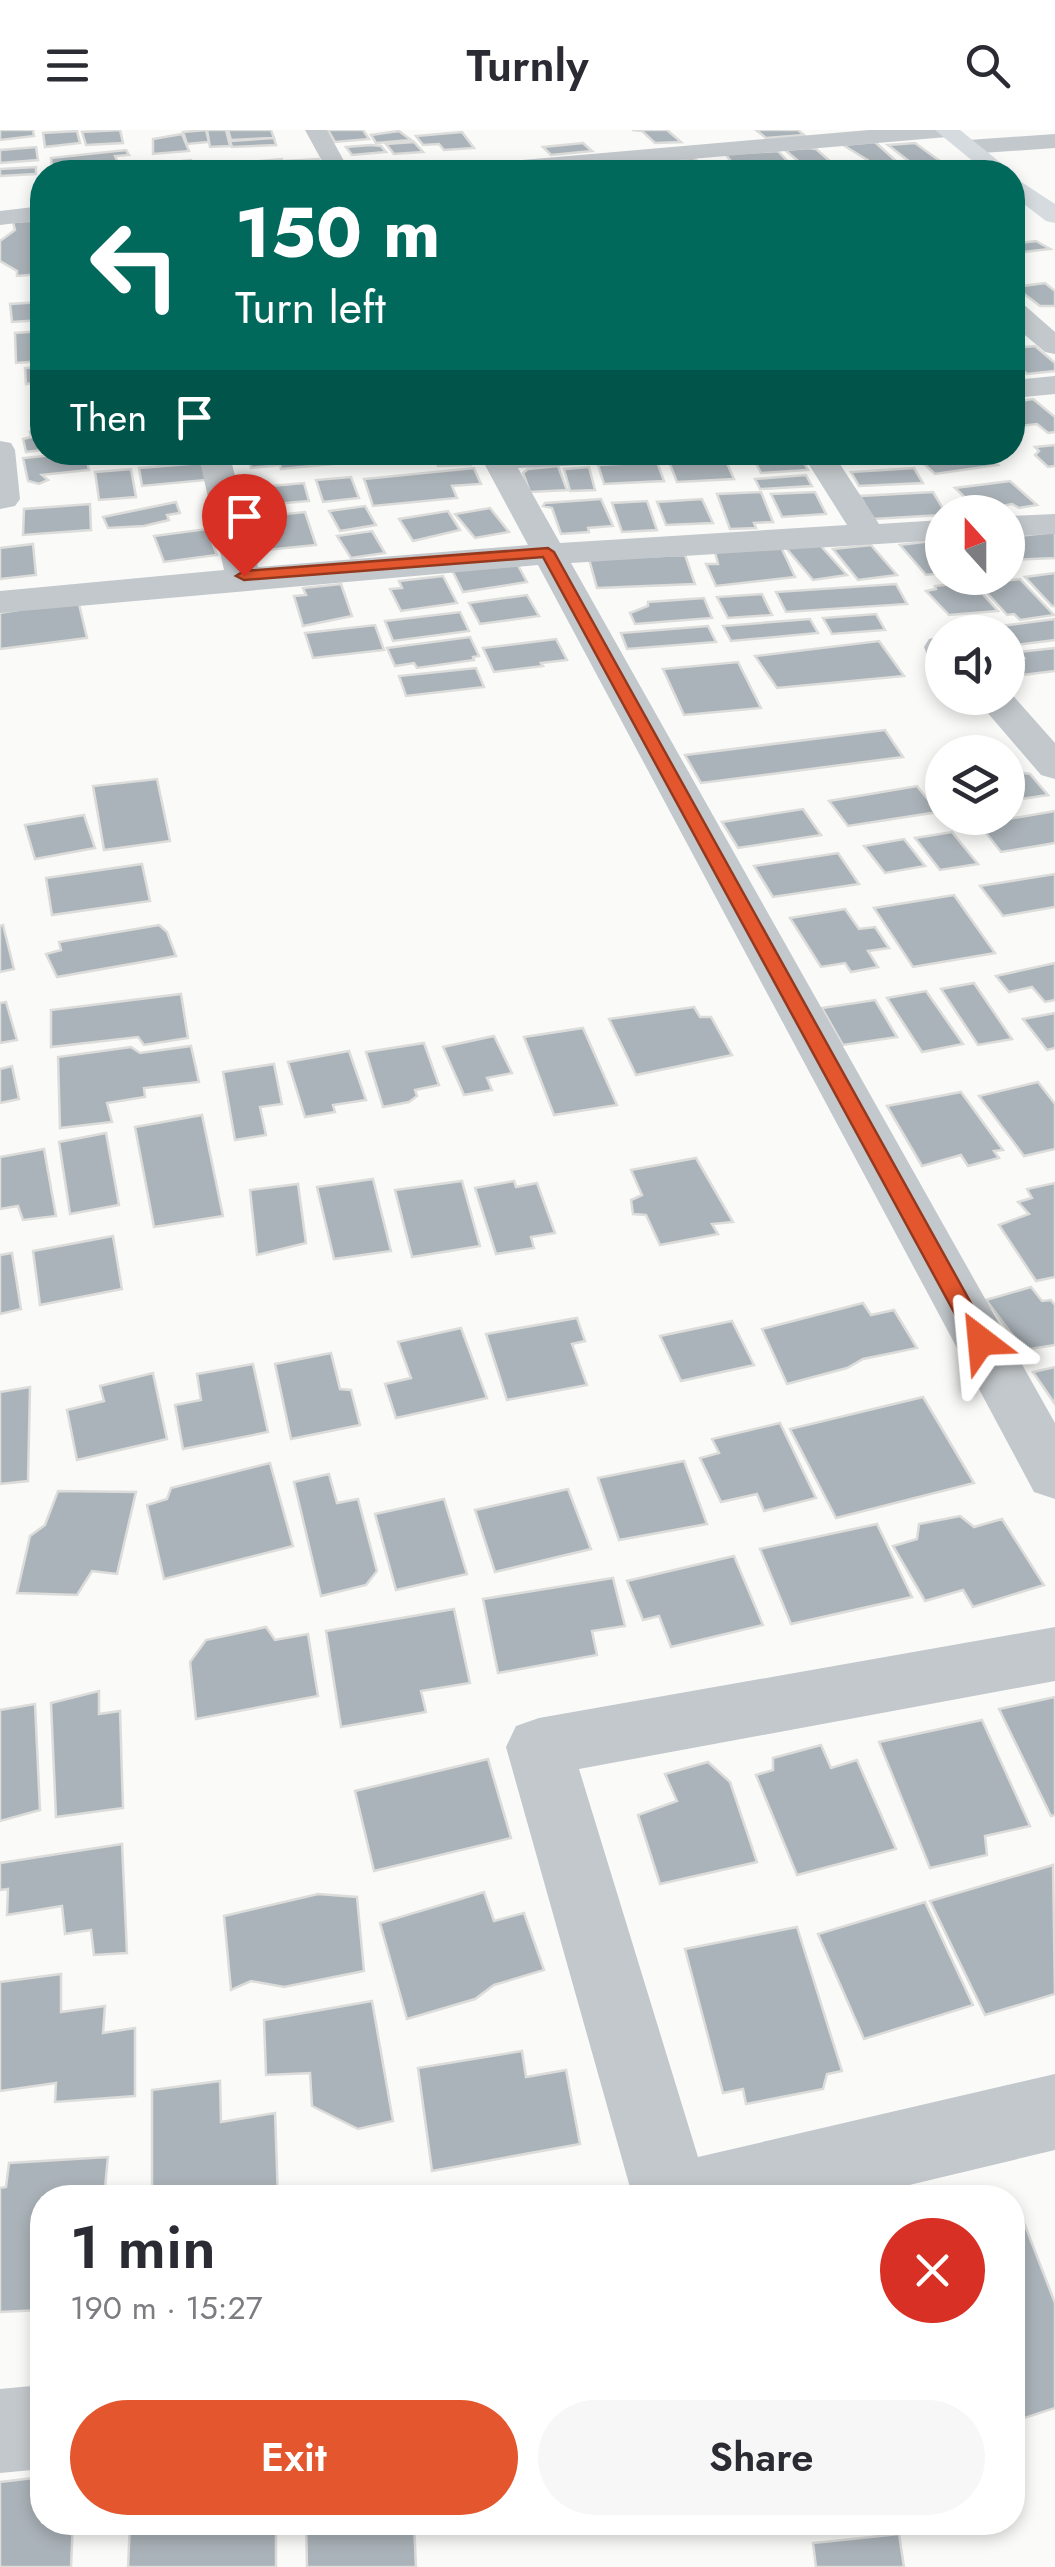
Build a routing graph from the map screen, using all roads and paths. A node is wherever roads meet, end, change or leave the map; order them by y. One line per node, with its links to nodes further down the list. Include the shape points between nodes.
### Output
1 (316, 130): 7 (street)
2 (947, 130): 3 (street); 6 (main road)
3 (815, 136): 9 (street); 10 (street)
4 (1055, 141): 6 (street)
5 (520, 142): 8 (street)
6 (968, 147): 11 (main road)
7 (332, 160)
8 (545, 160)
9 (621, 160)
10 (843, 160)
11 (985, 160)
12 (1044, 198): 14 (main road)
13 (30, 215): 15 (street)
14 (1055, 216)
15 (0, 218)
16 (1025, 319): 17 (street)
17 (1055, 346)
18 (1055, 385): 19 (street)
19 (1025, 388)
20 (0, 450): 24 (street)
21 (216, 465): 30 (street)
22 (500, 465): 29 (street)
23 (825, 465): 28 (street)
24 (0, 499)
25 (1055, 524): 26 (street)
26 (1025, 525)
27 (925, 531): 28 (street)
28 (870, 534): 29 (street)
29 (548, 552): 30 (street); 34 (street)
30 (244, 576): 31 (street)
31 (0, 602)
32 (1009, 715): 33 (street)
33 (1055, 766)
34 (1055, 1476)
35 (1055, 1654): 37 (street, via 539,1747)
36 (1055, 2112): 38 (street)
37 (668, 2185)
38 (746, 2185)
39 (30, 2428): 40 (street)
40 (0, 2430)

